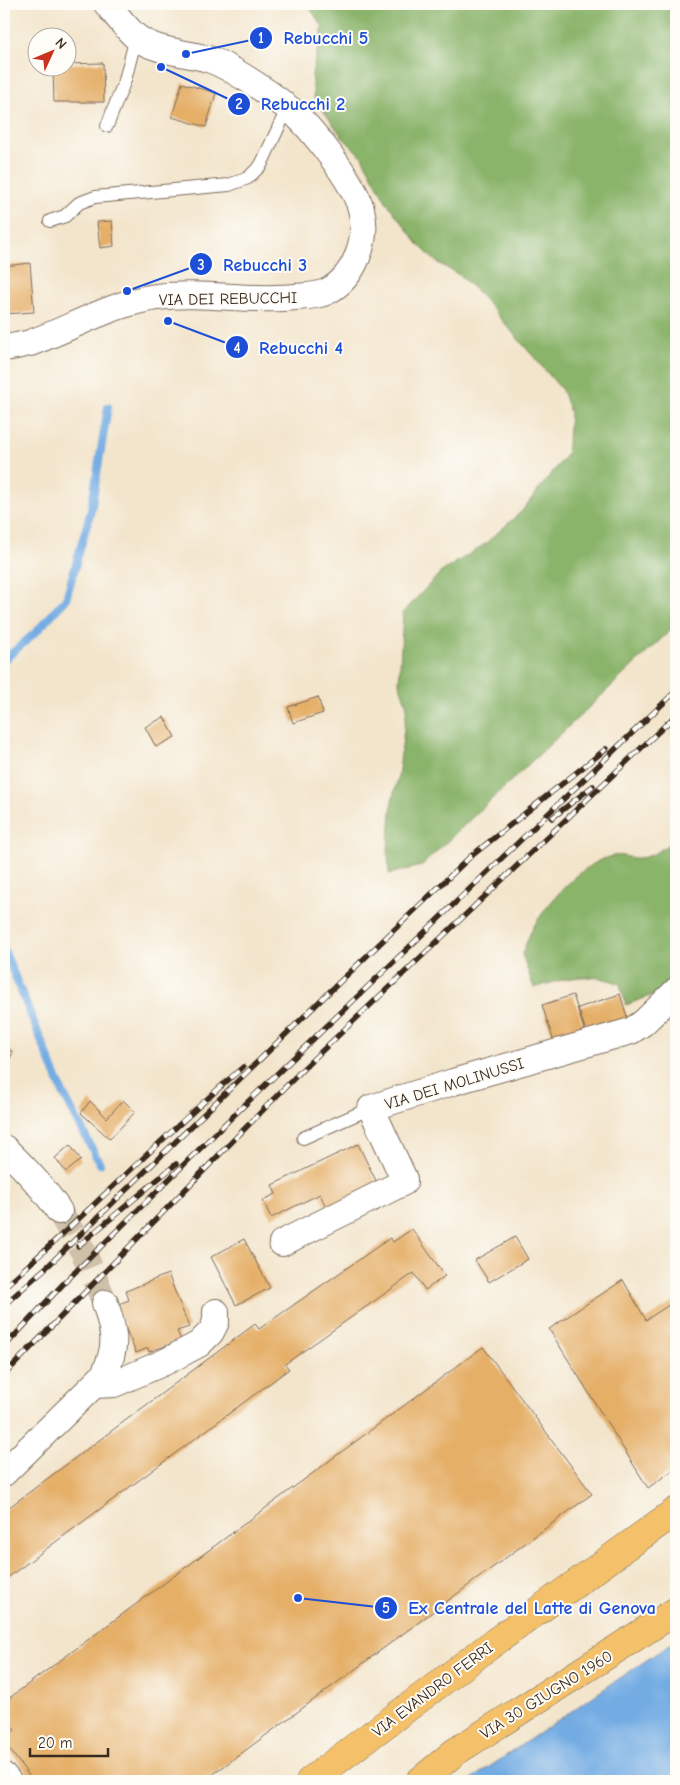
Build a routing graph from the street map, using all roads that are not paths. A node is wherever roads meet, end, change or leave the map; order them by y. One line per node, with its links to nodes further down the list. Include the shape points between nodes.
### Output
1 (107, 4): 2 (street, VIA DEI REBUCCHI)
2 (136, 37): 3 (street, VIA DEI REBUCCHI, via 232,70); 4 (lane, via 125,80)
3 (288, 107): 5 (lane, via 261,165 248,178 229,185 95,197 79,203 65,216); 6 (street, VIA DEI REBUCCHI, via 324,147 361,209 363,232 358,254 351,270 337,284 325,292 280,299 157,297 114,307 28,343)
4 (107, 126)
5 (50, 221)
6 (4, 348)
7 (676, 991): 8 (street, VIA DEI MOLINUSSI, via 631,1031)
8 (371, 1108): 9 (lane); 12 (street, VIA DEI MOLINUSSI, via 404,1182)
9 (303, 1138)
10 (4, 1148): 11 (street, via 33,1176)
11 (59, 1211)
12 (282, 1243)
13 (105, 1303): 15 (street, via 114,1334 113,1352 112,1360)
14 (216, 1312): 15 (street, via 211,1332 199,1344 167,1362 114,1384)
15 (95, 1385): 16 (street)
16 (4, 1473)
17 (676, 1511): 21 (main road, VIA EVANDRO FERRI)
18 (676, 1611): 22 (main road, VIA 30 GIUGNO 1960, via 455,1752)
19 (4, 1776): 20 (street)
20 (8, 1781)
21 (310, 1781)
22 (420, 1781)

